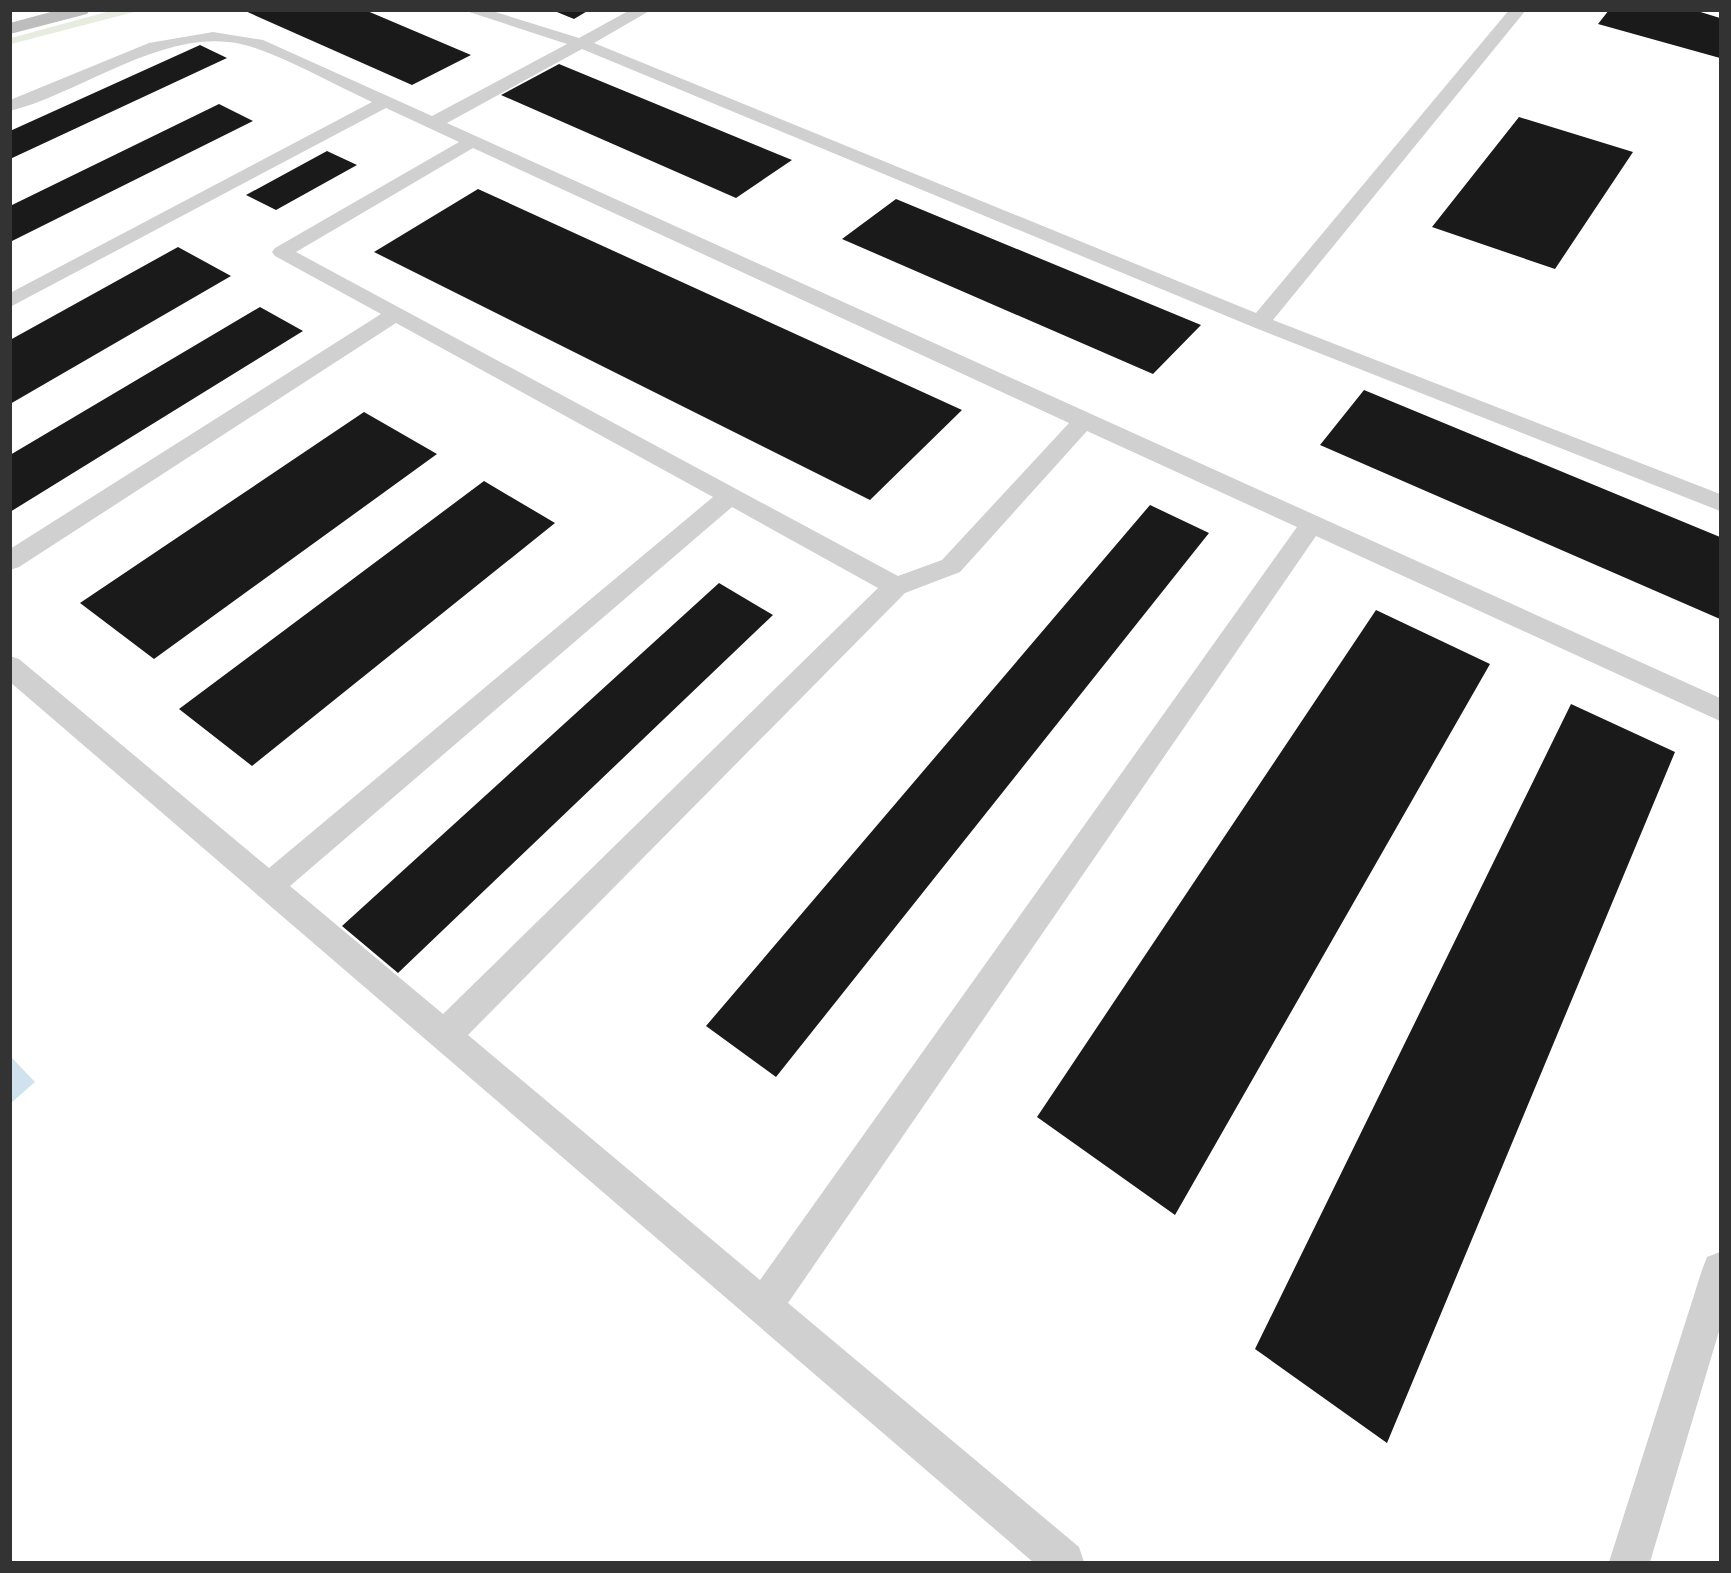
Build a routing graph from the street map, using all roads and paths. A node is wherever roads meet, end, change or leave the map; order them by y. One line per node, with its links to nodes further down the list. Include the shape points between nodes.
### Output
1 (81, 10): 5 (street)
2 (471, 10): 6 (lane)
3 (643, 10): 6 (lane)
4 (1518, 10): 13 (lane)
5 (10, 29)
6 (583, 44): 9 (lane); 13 (lane)
7 (385, 102): 8 (lane, via 257,43 213,37 155,46); 9 (lane); 11 (lane)
8 (10, 106)
9 (433, 123): 10 (lane)
10 (473, 141): 12 (lane, via 282,252); 14 (lane)
11 (10, 301)
12 (396, 314): 15 (lane); 18 (lane)
13 (1260, 322): 16 (lane)
14 (1084, 420): 17 (lane); 19 (lane, via 951,566)
15 (730, 496): 19 (lane); 22 (lane)
16 (1720, 503)
17 (1312, 524): 21 (lane); 25 (lane)
18 (10, 561)
19 (896, 586): 23 (lane)
20 (10, 666): 22 (lane)
21 (1720, 710)
22 (269, 886): 23 (lane)
23 (444, 1036): 25 (lane)
24 (1720, 1270): 27 (lane)
25 (763, 1307): 26 (lane)
26 (1064, 1563)
27 (1629, 1563)

